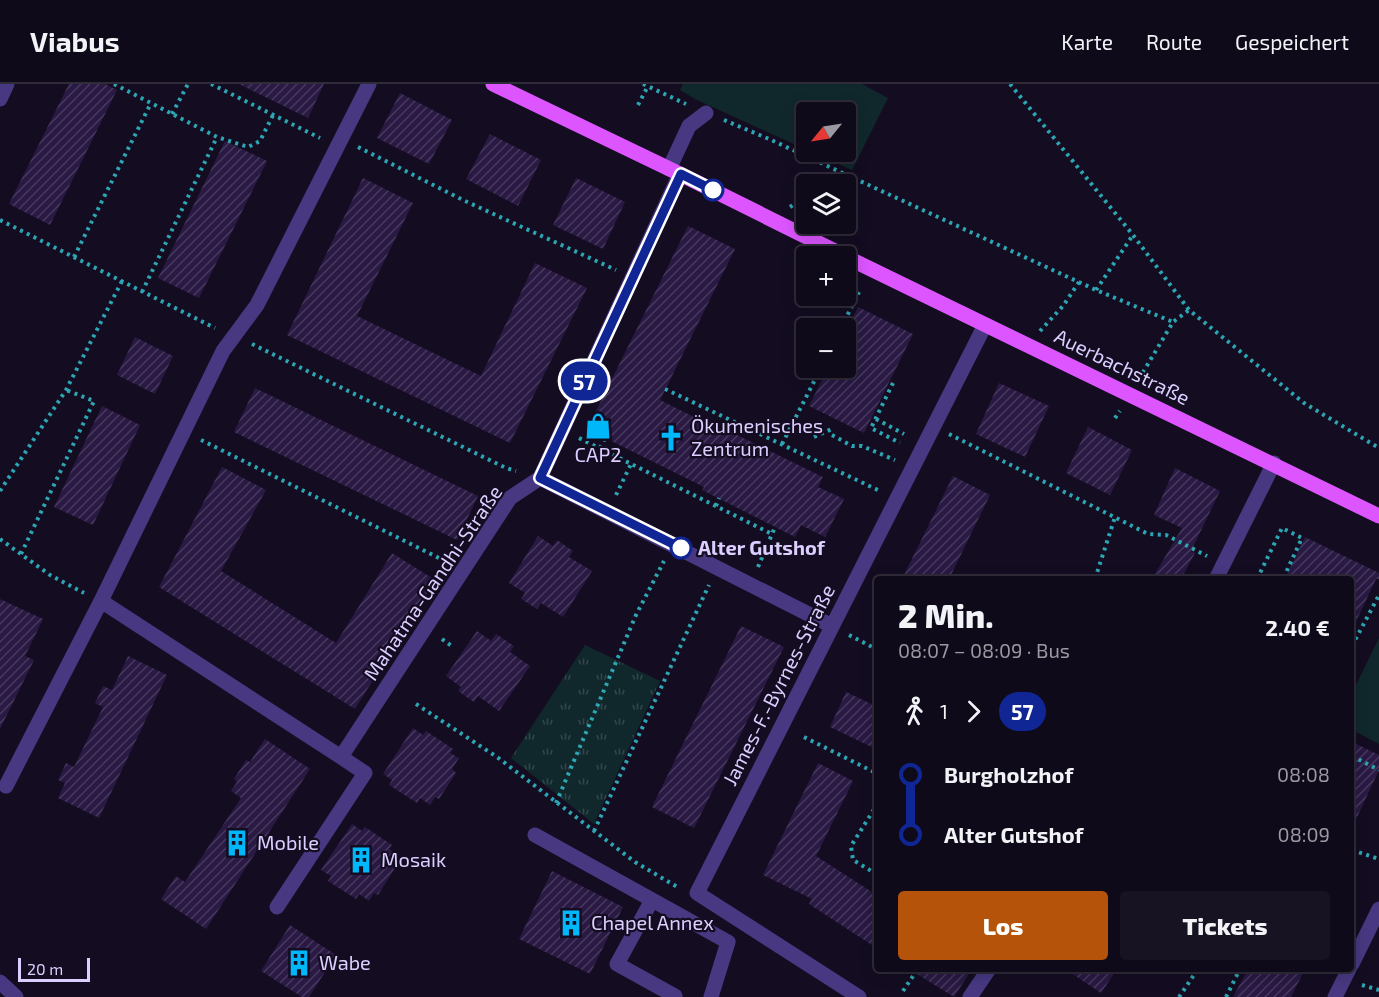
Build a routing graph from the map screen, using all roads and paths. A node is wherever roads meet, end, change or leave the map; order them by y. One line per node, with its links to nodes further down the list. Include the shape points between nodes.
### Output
1 (7, 84): 9 (street)
2 (114, 84): 10 (path)
3 (188, 84): 13 (path)
4 (211, 84): 14 (path)
5 (369, 84): 16 (street)
6 (493, 84): 17 (main road, Auerbachstraße)
7 (1010, 84): 23 (path)
8 (646, 85): 11 (path); 12 (path)
9 (0, 99)
10 (151, 103): 13 (path); 25 (path)
11 (638, 105)
12 (706, 112): 17 (street, via 689,126); 18 (path)
13 (172, 114): 15 (path)
14 (273, 115): 15 (path, via 260,141 248,147); 16 (path)
15 (217, 137): 31 (path)
16 (339, 142): 27 (path); 37 (street, via 257,305)
17 (675, 171): 24 (main road, Auerbachstraße); 27 (street)
18 (840, 171): 19 (path); 29 (path)
19 (836, 174)
20 (796, 203): 21 (path)
21 (789, 208)
22 (0, 220): 25 (path)
23 (1133, 235): 30 (path); 33 (path)
24 (823, 246)
25 (74, 257): 28 (path)
26 (856, 262): 36 (main road, Auerbachstraße)
27 (633, 277): 47 (street)
28 (122, 281): 31 (path); 42 (path)
29 (1079, 282): 30 (path); 38 (path)
30 (1096, 290): 35 (path)
31 (142, 292): 37 (path)
32 (859, 292): 34 (path)
33 (1189, 310): 35 (path); 56 (path, via 1304,403)
34 (846, 318)
35 (1173, 322): 43 (path)
36 (985, 325): 38 (main road, Auerbachstraße); 45 (street, James-F.-Byrnes-Straße)
37 (236, 336): 48 (street, via 223,351); 60 (path, via 506,468)
38 (1027, 345): 43 (main road, Auerbachstraße)
39 (816, 378): 54 (path)
40 (893, 383): 44 (path)
41 (665, 389): 54 (path)
42 (66, 390): 61 (path); 72 (path, via 94,401)
43 (1129, 394): 57 (main road, Auerbachstraße)
44 (876, 418): 49 (path); 53 (path, via 871,428)
45 (934, 426): 59 (street, James-F.-Byrnes-Straße); 67 (path)
46 (834, 428): 51 (path)
47 (562, 429): 55 (path); 60 (street)
48 (184, 431): 75 (path); 82 (street)
49 (904, 434)
50 (832, 435): 59 (path)
51 (814, 437)
52 (605, 438): 55 (path)
53 (900, 443)
54 (782, 444): 63 (path)
55 (600, 448): 58 (path)
56 (1379, 448)
57 (1274, 463): 66 (main road, Auerbachstraße); 74 (street)
58 (632, 464): 64 (path); 65 (path)
59 (912, 468): 63 (street, James-F.-Byrnes-Straße)
60 (540, 478): 65 (street); 75 (street, Mahatma-Gandhi-Straße, via 510,498)
61 (0, 491)
62 (719, 498): 64 (path)
63 (896, 500): 83 (street, James-F.-Byrnes-Straße)
64 (716, 506): 69 (path)
65 (608, 512): 71 (street)
66 (1379, 516)
67 (1115, 517): 74 (path, via 1148,534 1166,535); 76 (path)
68 (775, 527): 69 (path)
69 (772, 534): 73 (path)
70 (0, 539): 72 (path)
71 (672, 544): 83 (street); 93 (path, via 636,615)
72 (21, 554): 82 (path, via 50,575)
73 (759, 563)
74 (1224, 564): 77 (street)
75 (463, 570): 88 (street, Mahatma-Gandhi-Straße)
76 (1096, 576)
77 (1218, 576)
78 (1258, 576): 79 (path, via 1282,528 1302,538)
79 (1284, 576)
80 (707, 589): 95 (path)
81 (1379, 595): 84 (path)
82 (101, 602): 88 (street); 92 (street)
83 (832, 626): 85 (path); 100 (street, James-F.-Byrnes-Straße)
84 (1354, 642)
85 (874, 648)
86 (416, 704): 93 (path)
87 (804, 737): 91 (path)
88 (341, 757): 102 (street, via 365,773)
89 (1354, 757): 90 (path)
90 (1379, 770)
91 (874, 772)
92 (6, 786)
93 (556, 802): 95 (path)
94 (874, 809): 99 (path, via 851,846 853,860)
95 (594, 831): 100 (path, via 635,862 683,890)
96 (535, 835): 101 (street)
97 (1354, 851): 98 (path)
98 (1379, 859)
99 (874, 873)
100 (697, 892): 115 (street)
101 (652, 900): 112 (street, via 616,964); 114 (street, via 728,942)
102 (277, 907)
103 (1379, 909): 104 (street)
104 (1354, 960)
105 (987, 972): 116 (street)
106 (1196, 972): 117 (path)
107 (1238, 972): 118 (path)
108 (1348, 972): 119 (street)
109 (915, 973): 111 (path)
110 (0, 982): 113 (street)
111 (903, 991)
112 (675, 996)
113 (16, 997)
114 (711, 997)
115 (859, 997)
116 (970, 997)
117 (1179, 997)
118 (1226, 997)
119 (1335, 997)

